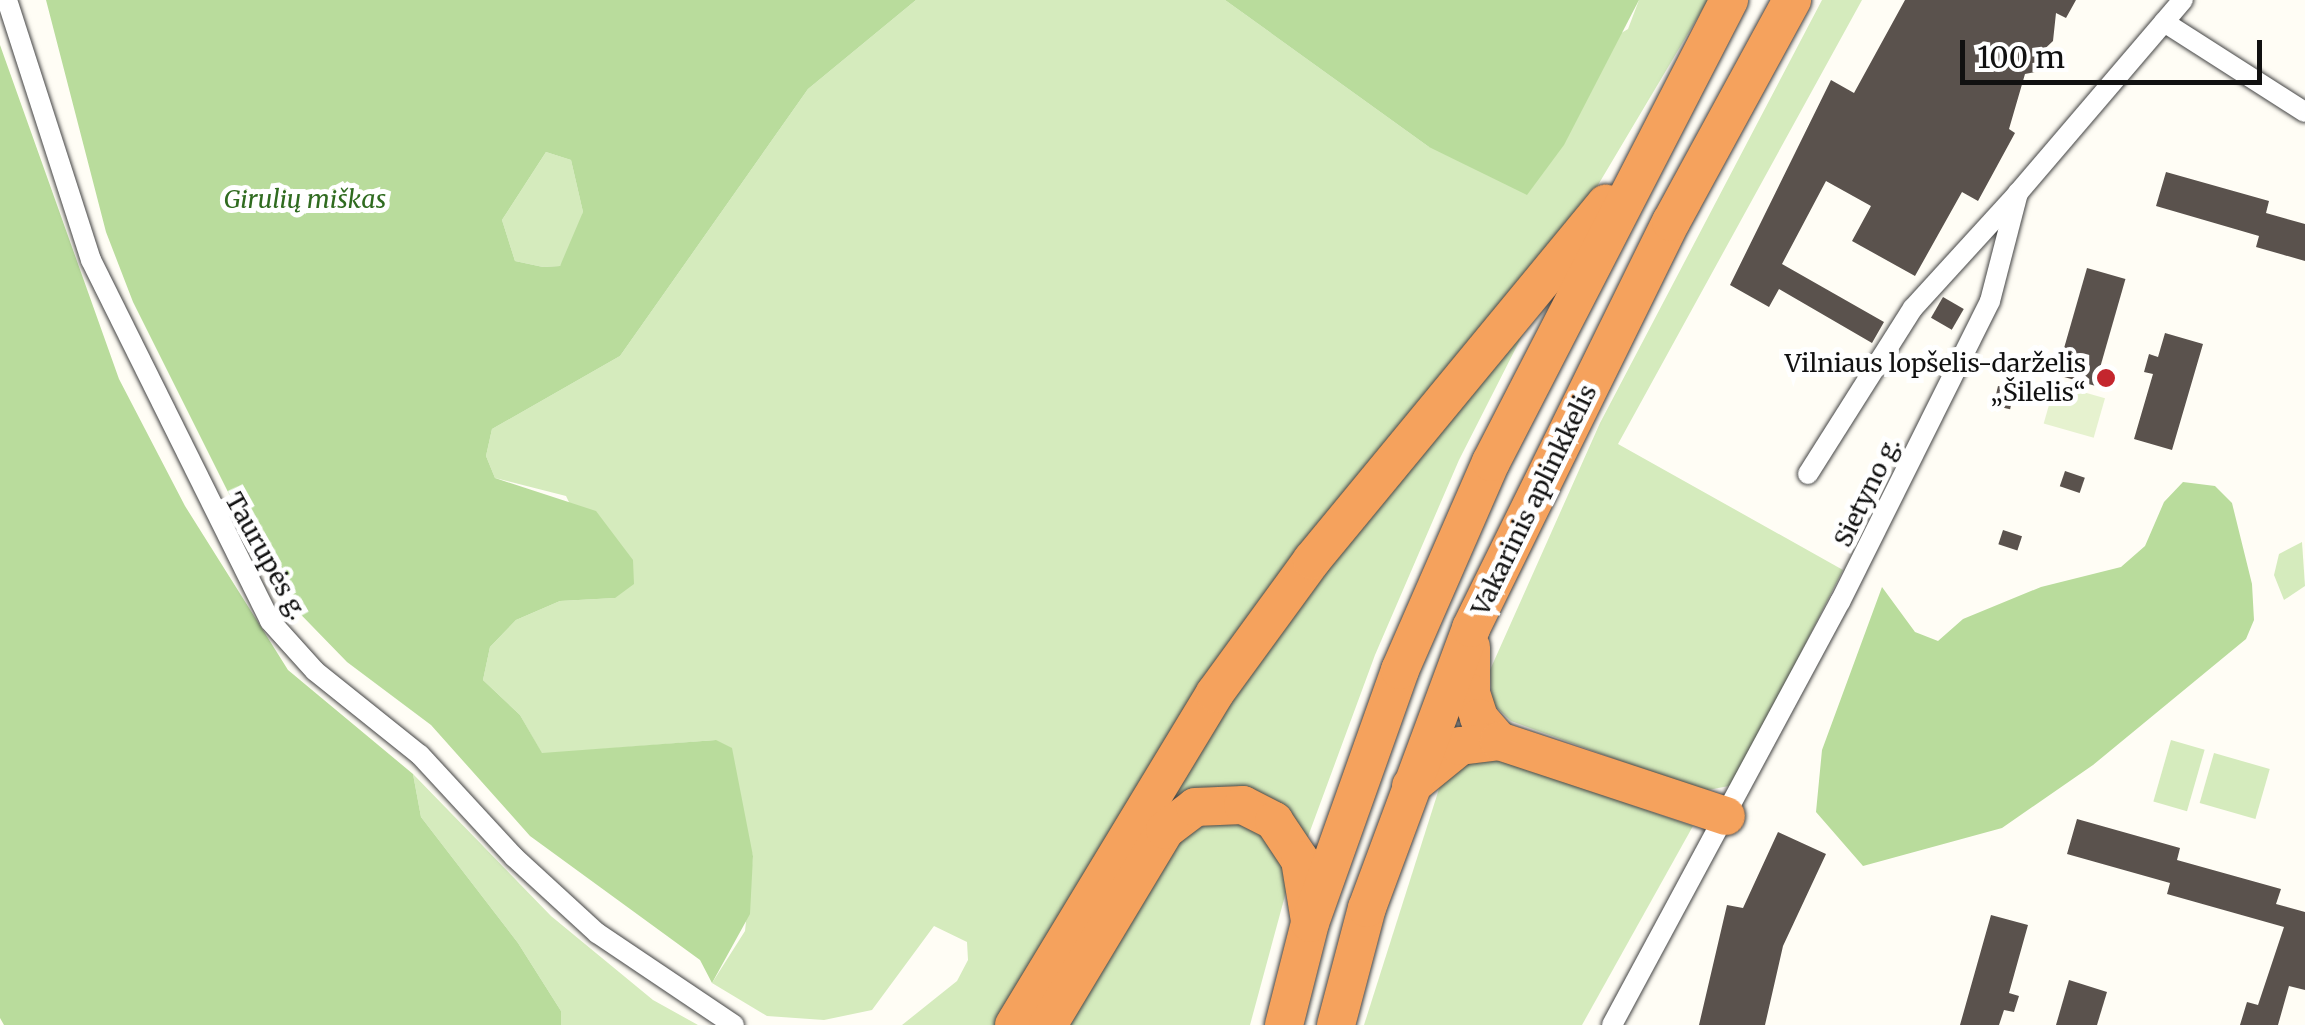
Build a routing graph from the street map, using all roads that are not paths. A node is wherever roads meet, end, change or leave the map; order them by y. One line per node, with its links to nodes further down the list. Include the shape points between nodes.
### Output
1 (8, 0): 15 (street, Taurupės g., via 91,260 270,621 315,672 420,755 597,934)
2 (1729, 0): 7 (highway, Vakarinis aplinkkelis)
3 (1792, 0): 10 (highway, Vakarinis aplinkkelis, via 1671,222)
4 (2183, 0): 5 (street, Sietyno g.)
5 (2164, 22): 6 (street); 8 (street, Sietyno g.)
6 (2305, 112)
7 (1652, 147): 14 (highway, Vakarinis aplinkkelis, via 1491,462 1400,670); 16 (highway, via 1312,560 1214,693)
8 (2018, 193): 9 (street, via 1913,308); 13 (street, Sietyno g., via 1990,301)
9 (1808, 474)
10 (1472, 628): 11 (highway, via 1471,693 1479,718); 12 (highway, Vakarinis aplinkkelis)
11 (1499, 740): 12 (highway, via 1460,746); 13 (highway)
12 (1409, 788): 19 (highway, Vakarinis aplinkkelis)
13 (1726, 816): 20 (street, Sietyno g.)
14 (1310, 923): 17 (highway, via 1300,860 1274,821 1242,805 1195,807 1165,830); 18 (highway, Vakarinis aplinkkelis)
15 (734, 1025)
16 (1014, 1025)
17 (1048, 1025)
18 (1284, 1025)
19 (1336, 1025)
20 (1612, 1025)

